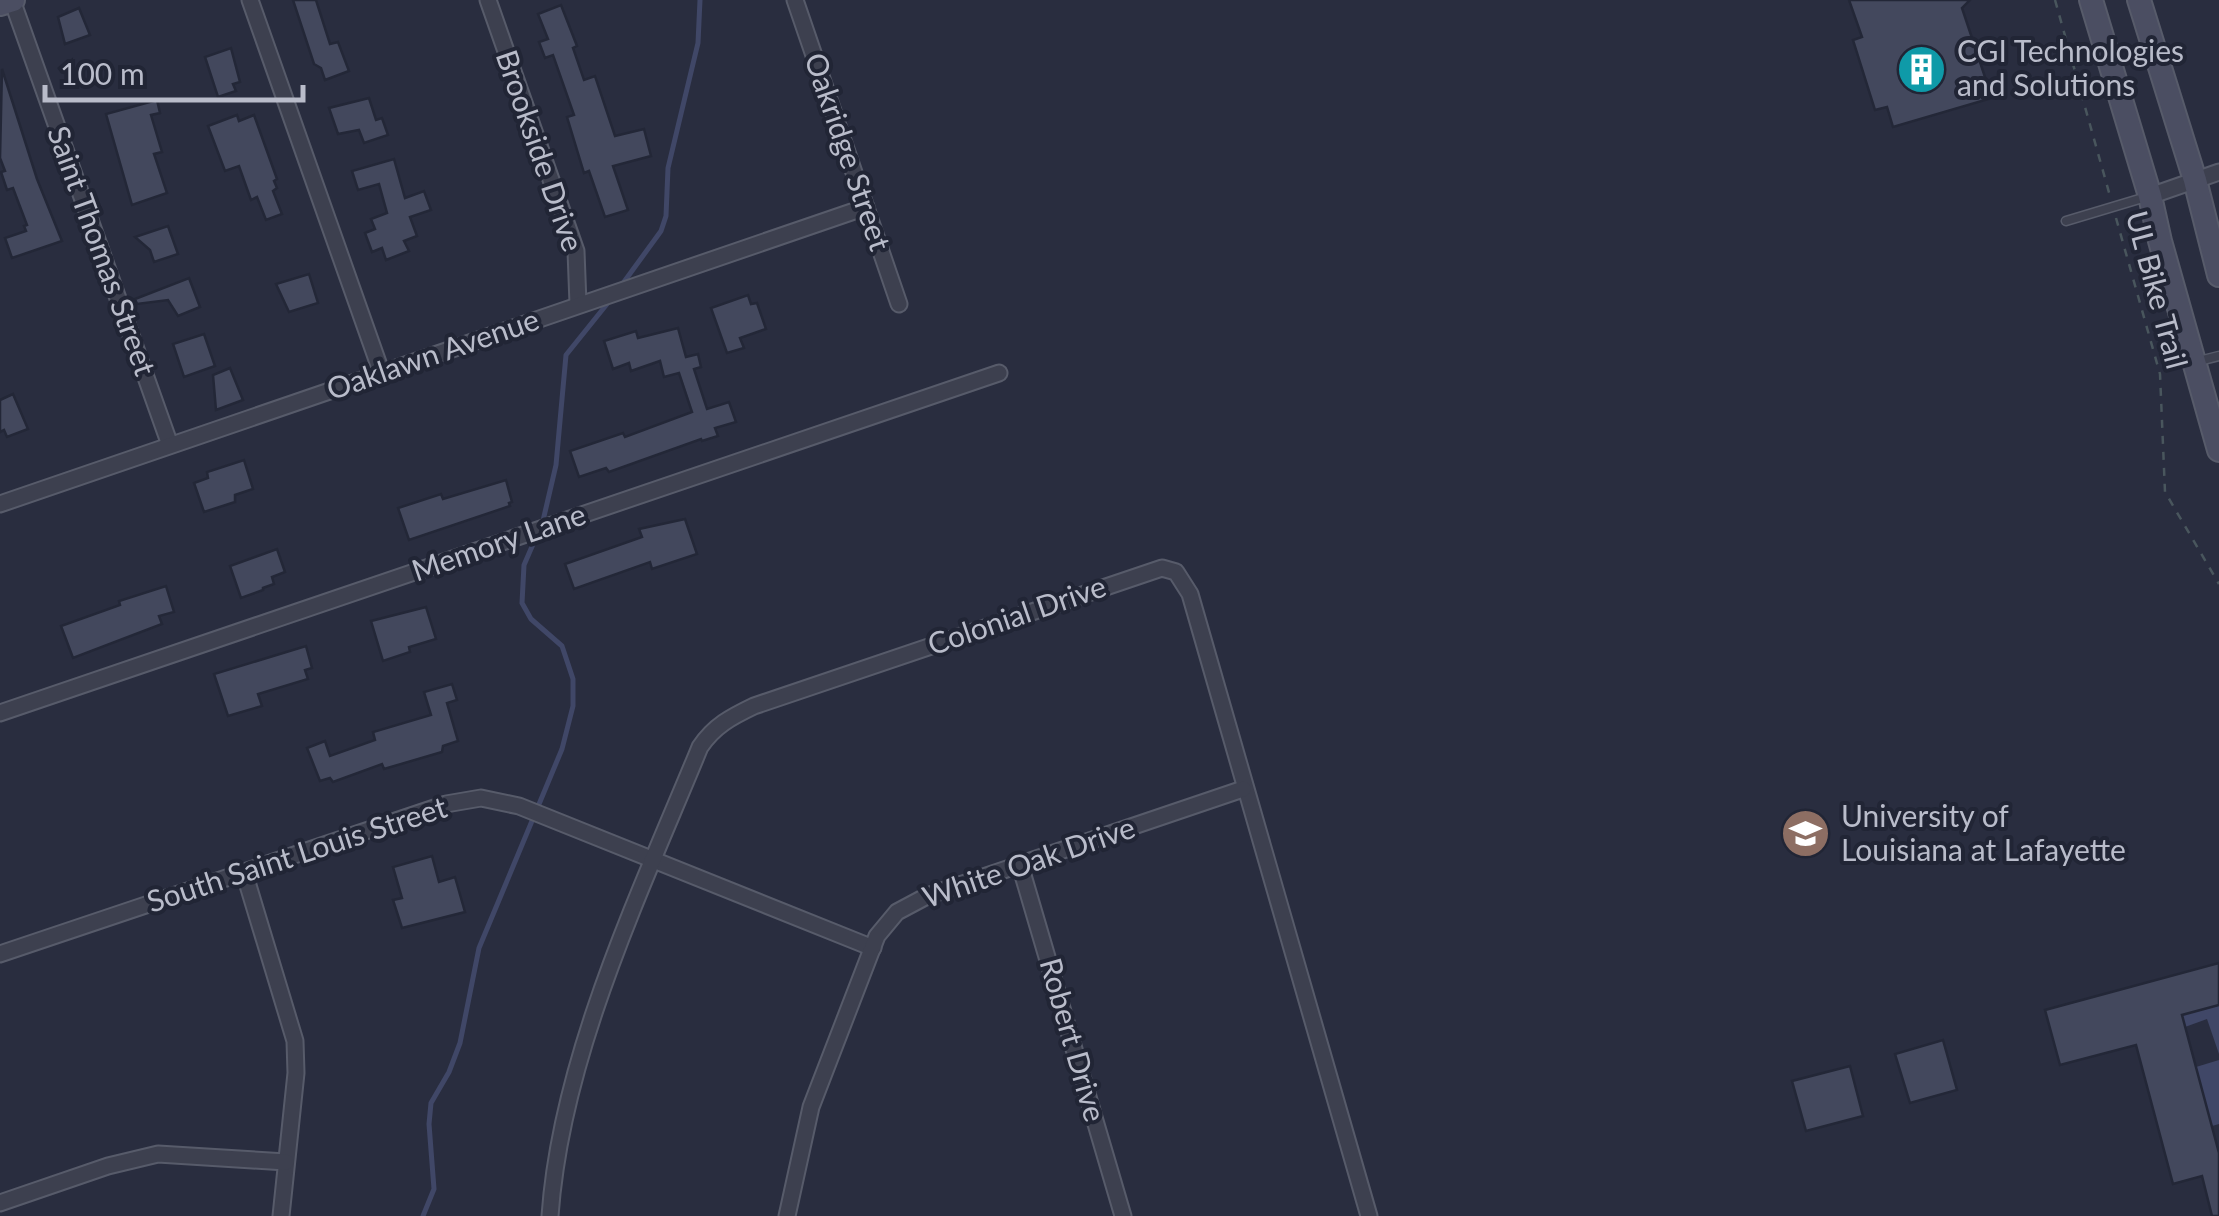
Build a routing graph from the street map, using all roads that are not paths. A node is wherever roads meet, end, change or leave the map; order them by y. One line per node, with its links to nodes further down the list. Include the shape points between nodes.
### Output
1 (12, 0): 7 (street); 21 (street, Saint Thomas Street)
2 (250, 0): 19 (street)
3 (488, 0): 14 (street, Brookside Drive, via 576,251)
4 (796, 0): 11 (street, Oakridge Street)
5 (2092, 0): 10 (street)
6 (2140, 0): 9 (street)
7 (0, 4)
8 (2219, 172): 9 (street)
9 (2195, 180): 10 (street); 13 (street)
10 (2150, 196): 12 (lane); 17 (street)
11 (866, 208): 14 (street, Oaklawn Avenue); 15 (street, Oakridge Street)
12 (2066, 221)
13 (2219, 274)
14 (578, 304): 19 (street, Oaklawn Avenue)
15 (898, 304)
16 (2219, 356): 17 (lane)
17 (2194, 362): 20 (street)
18 (998, 373): 24 (street, Memory Lane)
19 (382, 374): 21 (street, Oaklawn Avenue)
20 (2210, 384): 22 (street)
21 (170, 445): 23 (street, Oaklawn Avenue)
22 (2219, 450)
23 (0, 504)
24 (0, 713)
25 (1244, 789): 26 (street, Colonial Drive, via 1190,594 1176,572 1162,568 726,720 700,747); 27 (street, White Oak Drive); 37 (street, Colonial Drive)
26 (654, 860): 28 (street, South Saint Louis Street, via 519,806 472,798); 29 (street, South Saint Louis Street); 34 (street, Colonial Drive, via 584,1041)
27 (1020, 864): 29 (street, White Oak Drive, via 911,903 888,919); 36 (street, Robert Drive)
28 (244, 872): 30 (street, South Saint Louis Street); 31 (street, via 295,1040)
29 (873, 948): 35 (street, White Oak Drive, via 811,1108)
30 (0, 954)
31 (286, 1162): 32 (street, via 158,1154); 33 (street)
32 (0, 1202)
33 (281, 1216)
34 (550, 1216)
35 (788, 1216)
36 (1123, 1216)
37 (1369, 1216)

